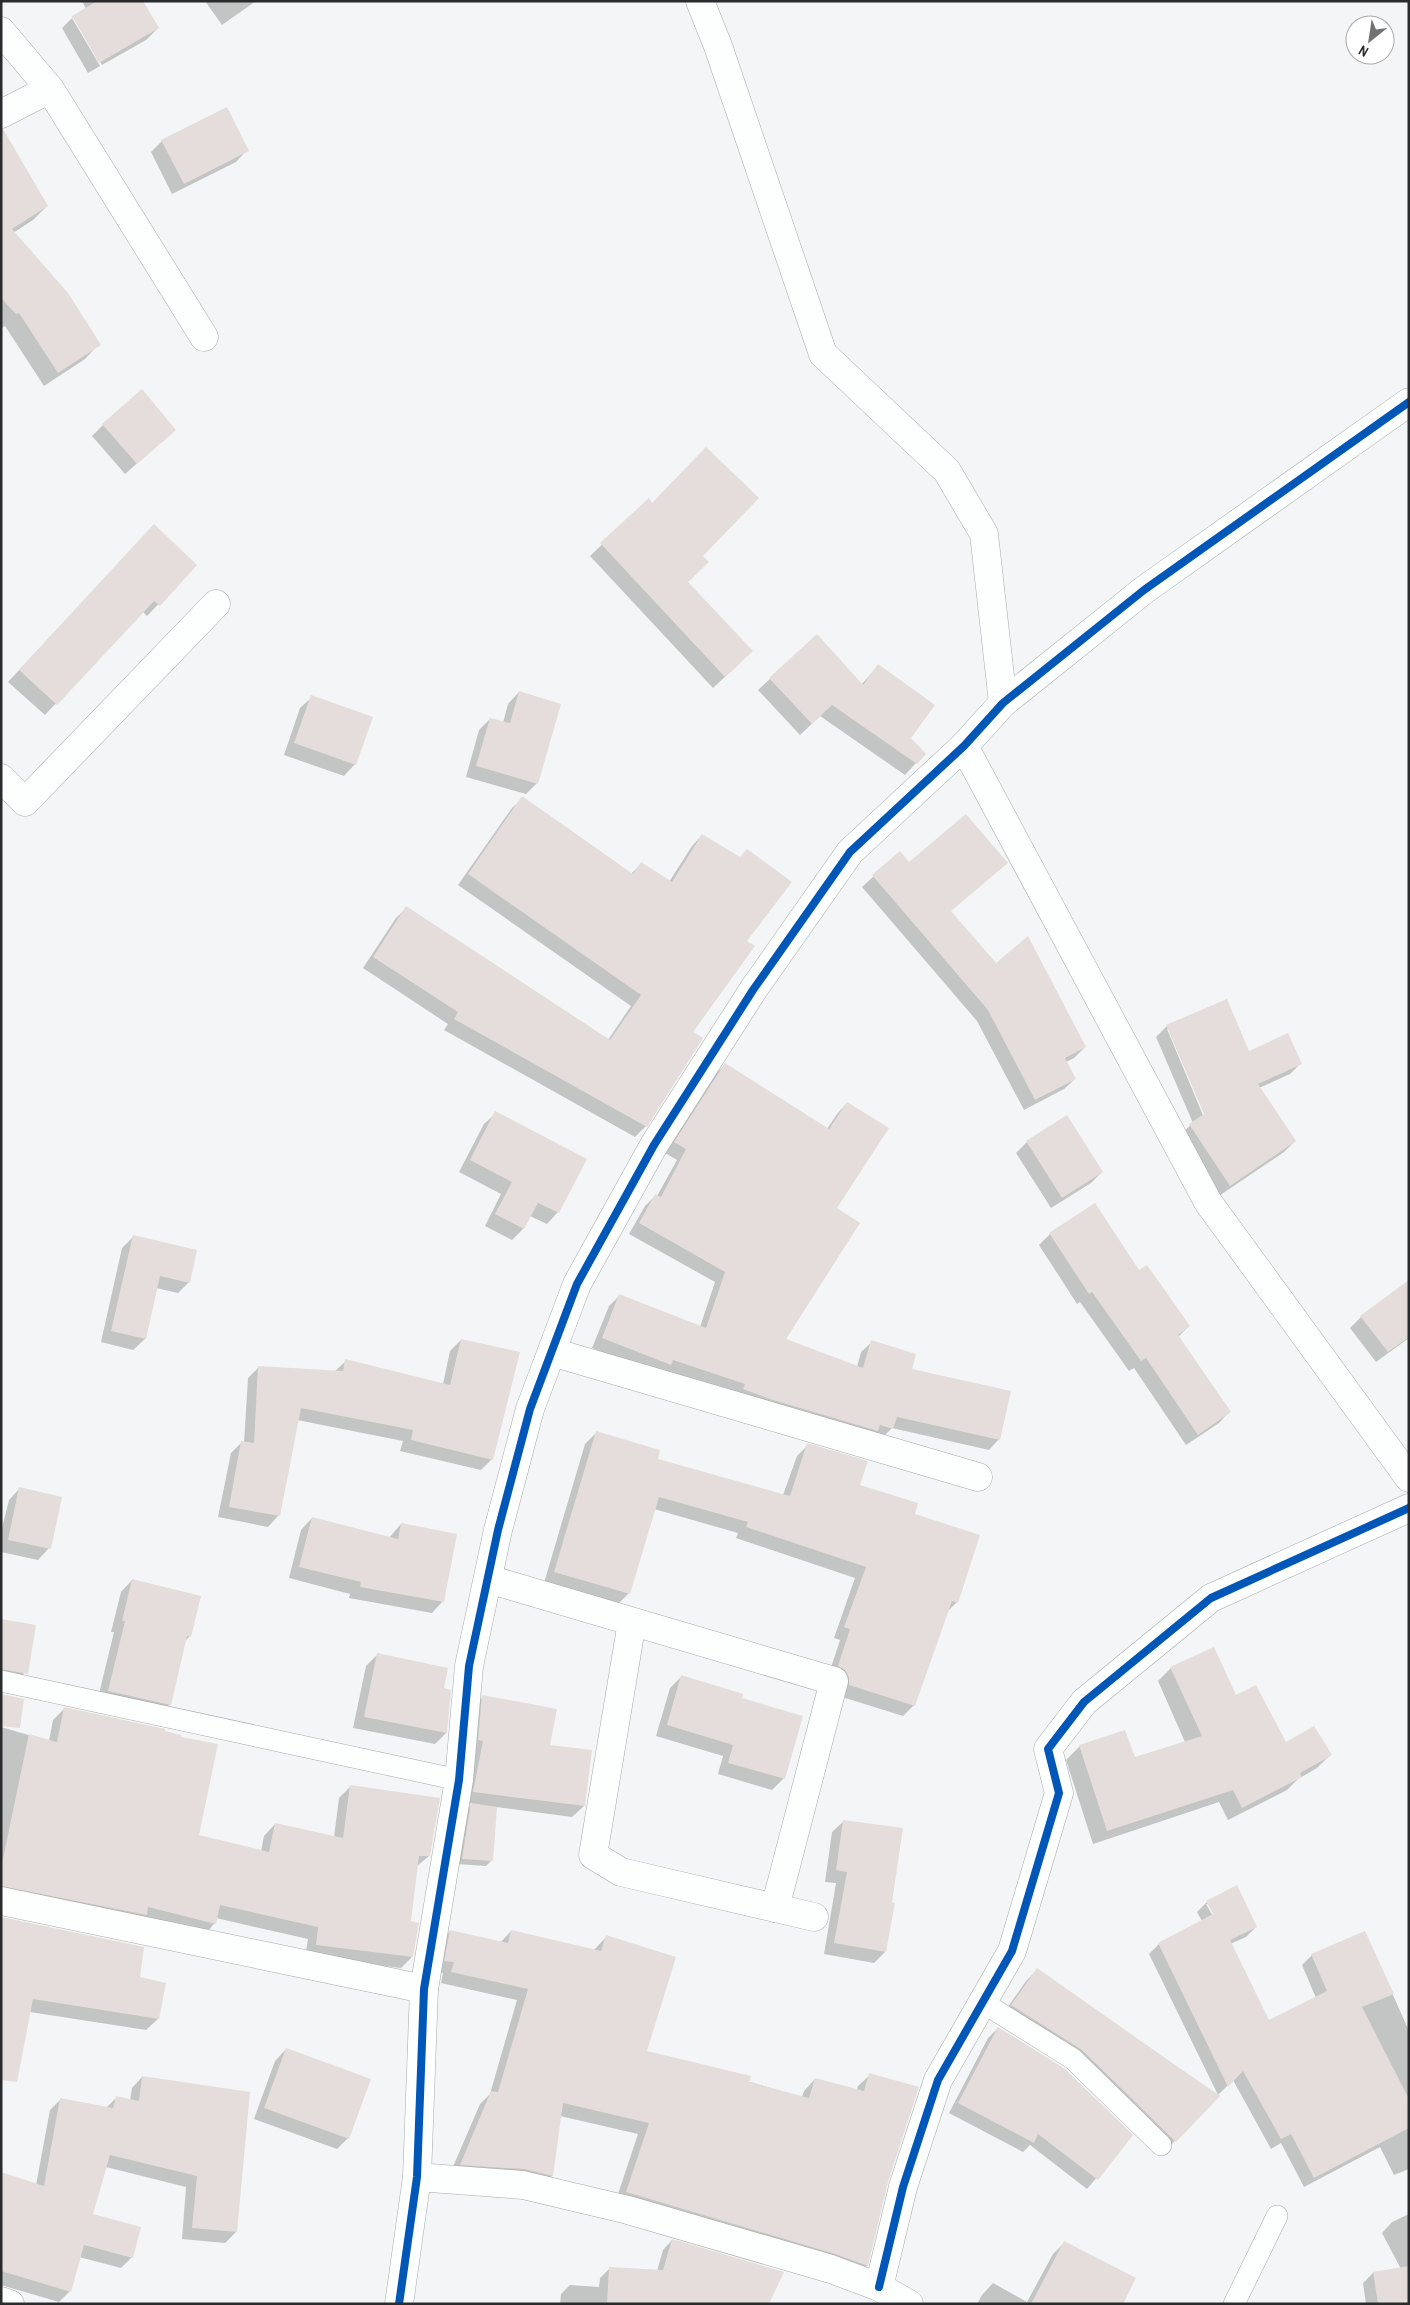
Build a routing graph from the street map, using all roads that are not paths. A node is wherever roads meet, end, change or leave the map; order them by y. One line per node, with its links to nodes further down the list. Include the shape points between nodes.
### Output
1 (700, 1): 8 (street, via 823,354 947,471 984,534)
2 (1, 31): 3 (street)
3 (50, 89): 4 (street); 5 (street)
4 (1, 114)
5 (204, 337)
6 (1409, 402): 8 (street, via 1144,590)
7 (216, 604): 10 (street, via 26,802)
8 (1003, 703): 9 (street)
9 (964, 746): 11 (street, via 850,852 753,990 654,1145 577,1284); 13 (street, via 1208,1202)
10 (1, 778)
11 (552, 1352): 12 (street); 15 (street, via 530,1409)
12 (978, 1477)
13 (1409, 1478)
14 (1409, 1508): 23 (street, via 1211,1598 1084,1702 1048,1749 1059,1793 1012,1951)
15 (488, 1579): 16 (street); 18 (street, via 469,1666)
16 (632, 1622): 20 (street, via 592,1856 621,1872); 20 (street, via 834,1681)
17 (1, 1681): 18 (lane)
18 (459, 1780): 22 (street)
19 (1, 1901): 22 (street)
20 (775, 1908): 21 (street)
21 (814, 1918)
22 (424, 1989): 25 (street)
23 (982, 2002): 24 (lane, via 1073,2058); 27 (street, via 938,2080 903,2187)
24 (1161, 2145)
25 (417, 2177): 27 (street, via 523,2185 628,2210 831,2269); 30 (street)
26 (1277, 2216): 32 (lane)
27 (879, 2288): 31 (street)
28 (1, 2301): 29 (street)
29 (10, 2304)
30 (399, 2304)
31 (910, 2304)
32 (1234, 2304)

